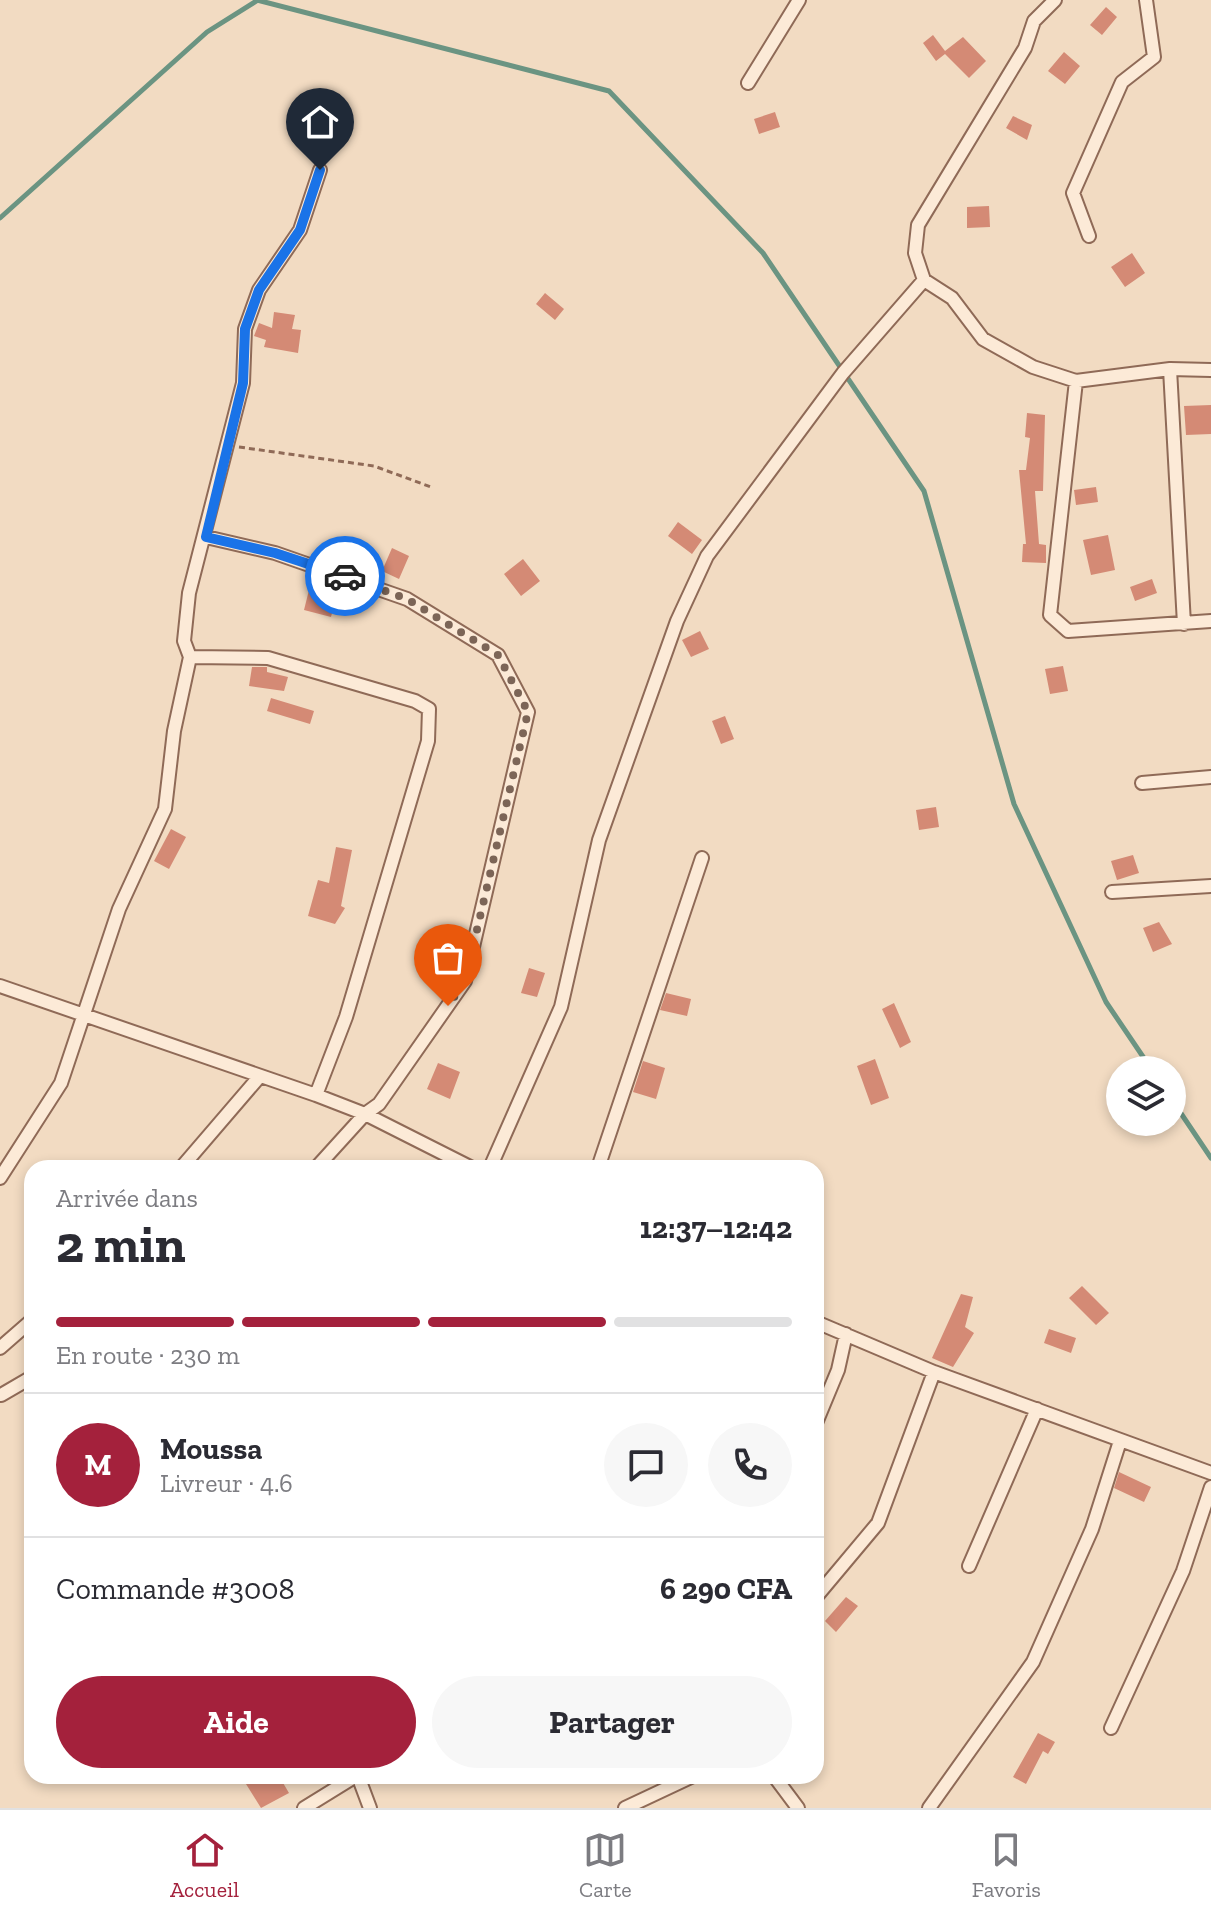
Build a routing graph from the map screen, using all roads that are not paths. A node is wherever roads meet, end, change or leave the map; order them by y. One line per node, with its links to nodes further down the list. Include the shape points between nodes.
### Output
1 (799, 0): 4 (street)
2 (1055, 0): 7 (street, via 1034,21 1025,48 918,225 915,253)
3 (1146, 0): 6 (street, via 1154,57 1122,82 1073,193)
4 (748, 83)
5 (320, 170): 11 (street, via 300,230 259,290 245,329 243,383)
6 (1089, 236)
7 (924, 280): 10 (street, via 952,298 997,349); 28 (street, via 843,373 707,556 677,621 599,840 561,1007)
8 (1170, 369): 9 (street); 10 (street); 13 (street)
9 (1211, 370)
10 (1076, 381): 13 (street, via 1050,615 1068,631)
11 (206, 537): 14 (street, via 189,593 184,641); 24 (street, via 275,553 407,599 498,655 528,712 465,981 379,1104)
12 (1211, 621): 13 (street)
13 (1184, 624)
14 (190, 657): 21 (street, via 165,809 119,909); 23 (street, via 268,658 429,709 428,741 346,1017)
15 (1211, 777): 16 (street)
16 (1142, 783)
17 (702, 858): 29 (street)
18 (1211, 886): 19 (street)
19 (1112, 892)
20 (0, 986): 21 (street)
21 (84, 1015): 22 (street); 30 (street, via 61,1083)
22 (260, 1076): 23 (street); 25 (street)
23 (316, 1095): 24 (street)
24 (365, 1114): 26 (street); 27 (street)
25 (188, 1160)
26 (323, 1160)
27 (456, 1160)
28 (494, 1160)
29 (601, 1160)
30 (0, 1178)
31 (824, 1325): 33 (street)
32 (24, 1327): 34 (street)
33 (846, 1334): 35 (street); 38 (street)
34 (0, 1348)
35 (934, 1372): 39 (street); 44 (street, via 878,1523)
36 (24, 1382): 37 (street)
37 (1, 1395)
38 (824, 1404)
39 (1037, 1409): 40 (street); 43 (street)
40 (1120, 1441): 41 (street); 54 (street, via 1092,1529 1033,1662)
41 (1211, 1473)
42 (1211, 1487): 45 (street, via 1183,1571)
43 (969, 1566)
44 (824, 1587)
45 (1111, 1728)
46 (344, 1784): 50 (street)
47 (360, 1784): 51 (street)
48 (676, 1784): 52 (street)
49 (780, 1784): 53 (street)
50 (304, 1808)
51 (370, 1808)
52 (625, 1808)
53 (798, 1808)
54 (929, 1808)

